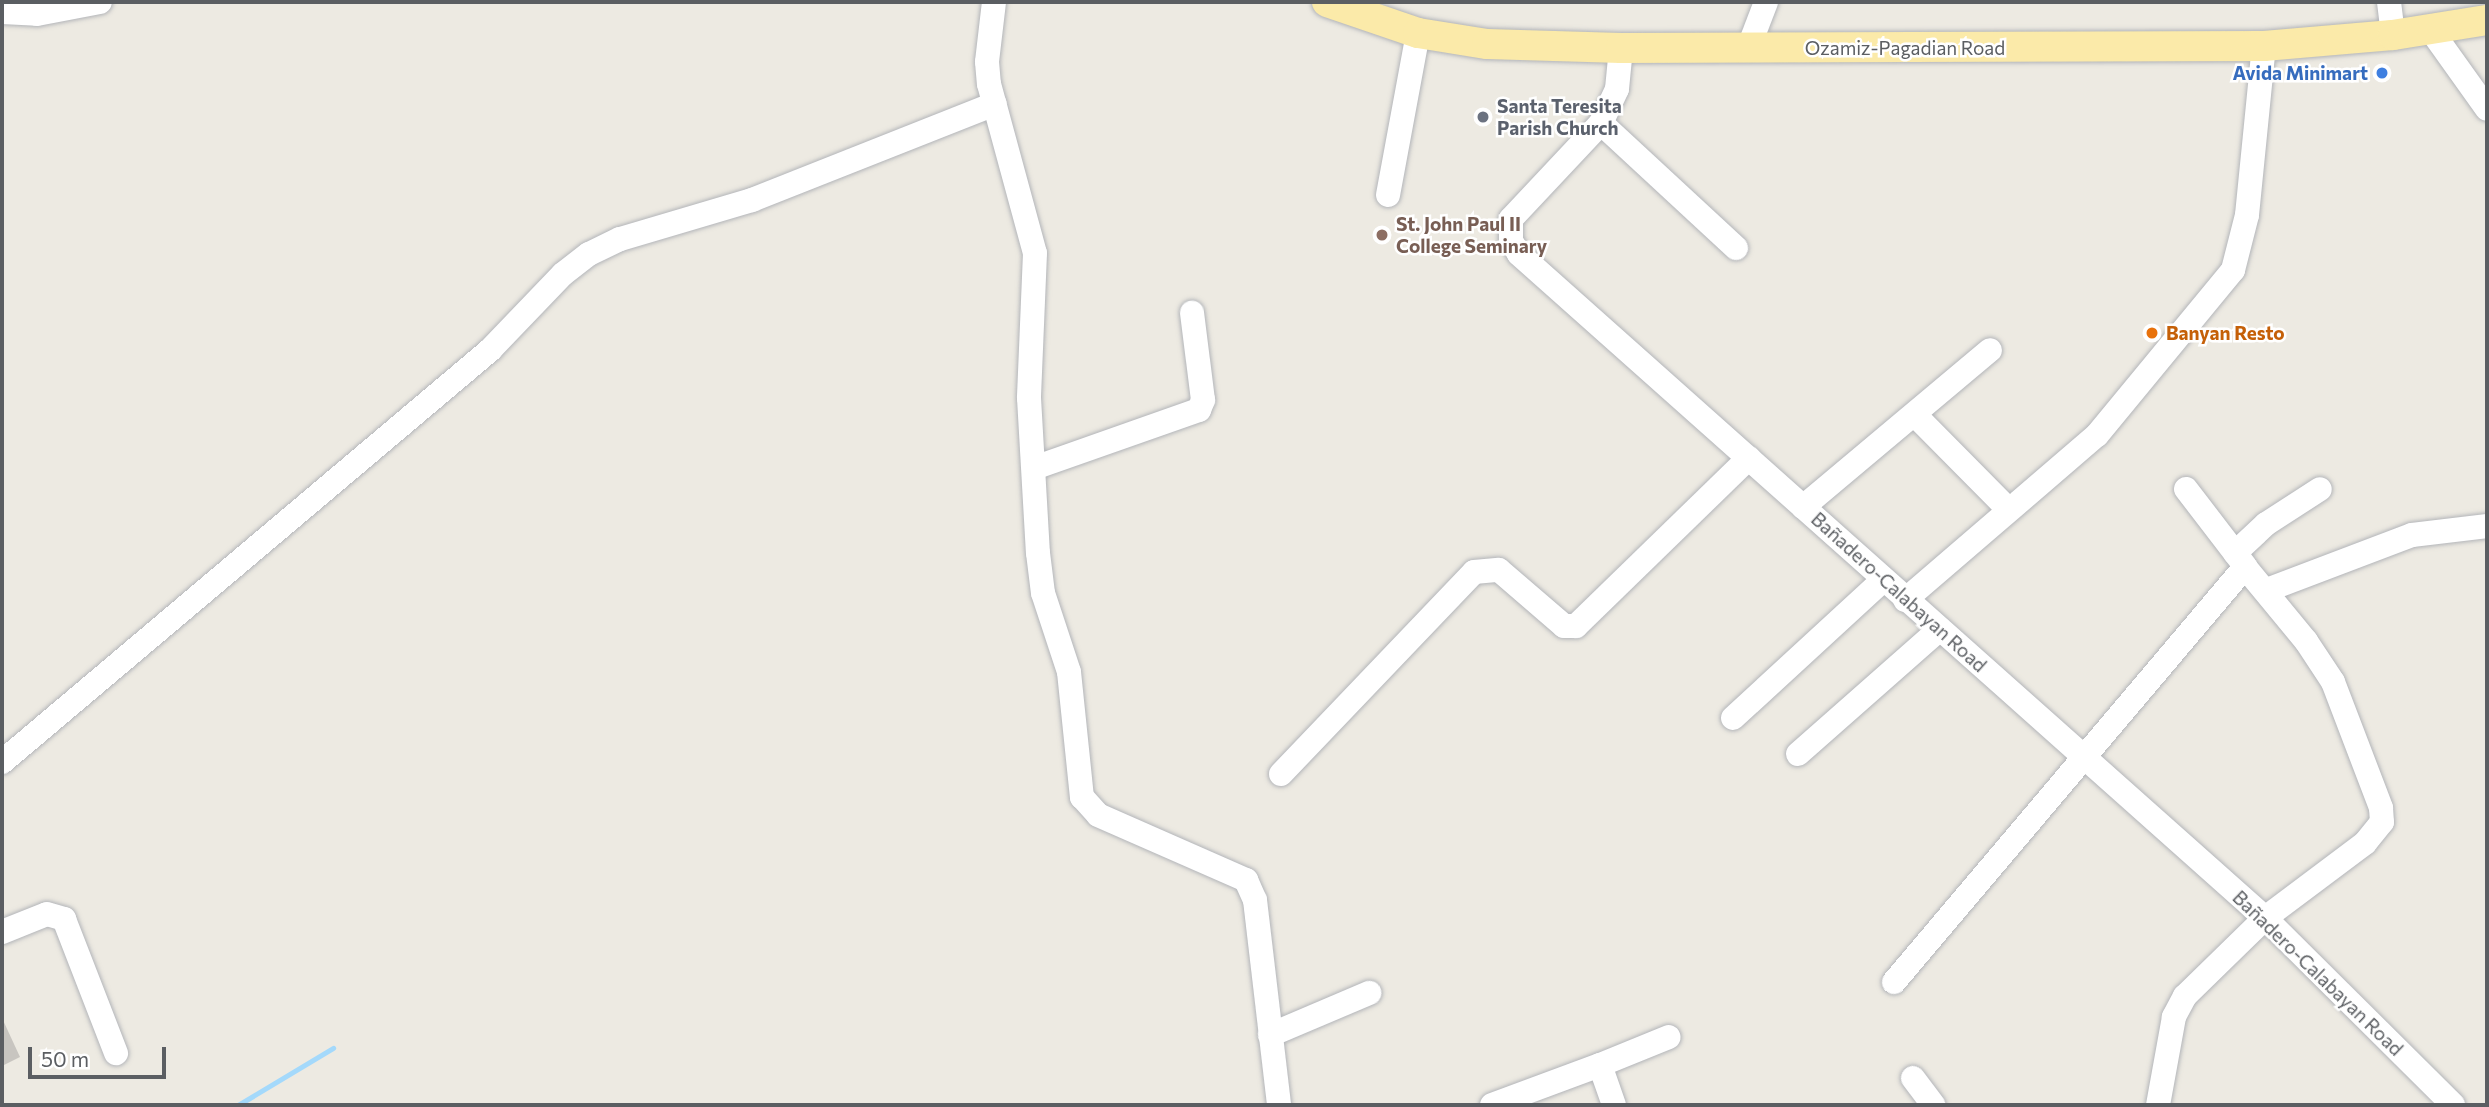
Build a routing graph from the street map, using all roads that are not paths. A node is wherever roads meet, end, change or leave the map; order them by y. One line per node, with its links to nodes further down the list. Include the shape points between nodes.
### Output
1 (100, 2): 6 (street, via 37,14)
2 (994, 2): 14 (street, via 987,62)
3 (1327, 2): 9 (main road, Ozamiz-Pagadian Road)
4 (1766, 2): 13 (street)
5 (2389, 2): 10 (street)
6 (2, 12)
7 (2487, 20): 8 (main road, Ozamiz-Pagadian Road)
8 (2430, 29): 10 (main road, Ozamiz-Pagadian Road); 15 (street)
9 (1418, 33): 12 (main road, Ozamiz-Pagadian Road, via 1487,44); 17 (street)
10 (2393, 35): 11 (main road, Ozamiz-Pagadian Road)
11 (2264, 46): 13 (main road, Ozamiz-Pagadian Road); 27 (street, via 2247,215 2233,270 2112,419)
12 (1621, 48): 13 (main road, Ozamiz-Pagadian Road); 16 (street, Bañadero-Calabayan Road, via 1617,89)
13 (1748, 48)
14 (995, 104): 23 (street, via 1033,238 1028,356); 37 (street, via 752,200 620,239 589,254 563,274 490,350)
15 (2487, 109)
16 (1601, 123): 18 (street); 22 (street, Bañadero-Calabayan Road, via 1518,209 1511,219 1511,242 1536,270)
17 (1388, 195)
18 (1736, 248)
19 (1192, 313): 23 (street, via 1203,400 1199,410)
20 (1990, 350): 21 (street)
21 (1915, 415): 26 (street); 27 (street)
22 (1749, 458): 26 (street, Bañadero-Calabayan Road); 38 (street, via 1576,626 1564,626 1499,570 1474,572)
23 (1034, 468): 43 (street, via 1043,593 1069,672 1082,797 1098,815 1246,880 1255,900)
24 (2186, 488): 29 (street)
25 (2320, 489): 29 (street, via 2266,524)
26 (1803, 507): 30 (street, Bañadero-Calabayan Road)
27 (2008, 509): 32 (street)
28 (2487, 526): 31 (street, via 2412,535)
29 (2240, 560): 31 (street); 36 (street)
30 (1883, 580): 32 (street, Bañadero-Calabayan Road); 34 (street)
31 (2267, 590): 39 (street, via 2333,682 2381,808 2382,822 2365,843)
32 (1905, 600): 33 (street, Bañadero-Calabayan Road)
33 (1940, 629): 35 (street); 36 (street, Bañadero-Calabayan Road)
34 (1733, 718)
35 (1798, 754)
36 (2083, 756): 39 (street, Bañadero-Calabayan Road); 41 (street)
37 (2, 762)
38 (1281, 774)
39 (2265, 918): 52 (street, via 2178,1006); 53 (street, Bañadero-Calabayan Road)
40 (2, 932): 45 (street, via 47,914 64,919)
41 (1894, 982)
42 (1369, 993): 43 (street)
43 (1270, 1035): 48 (street)
44 (1670, 1037): 46 (street)
45 (116, 1053)
46 (1600, 1065): 49 (street); 50 (street)
47 (1913, 1078): 51 (street)
48 (1279, 1105)
49 (1492, 1105)
50 (1614, 1105)
51 (1933, 1105)
52 (2158, 1105)
53 (2454, 1105)

